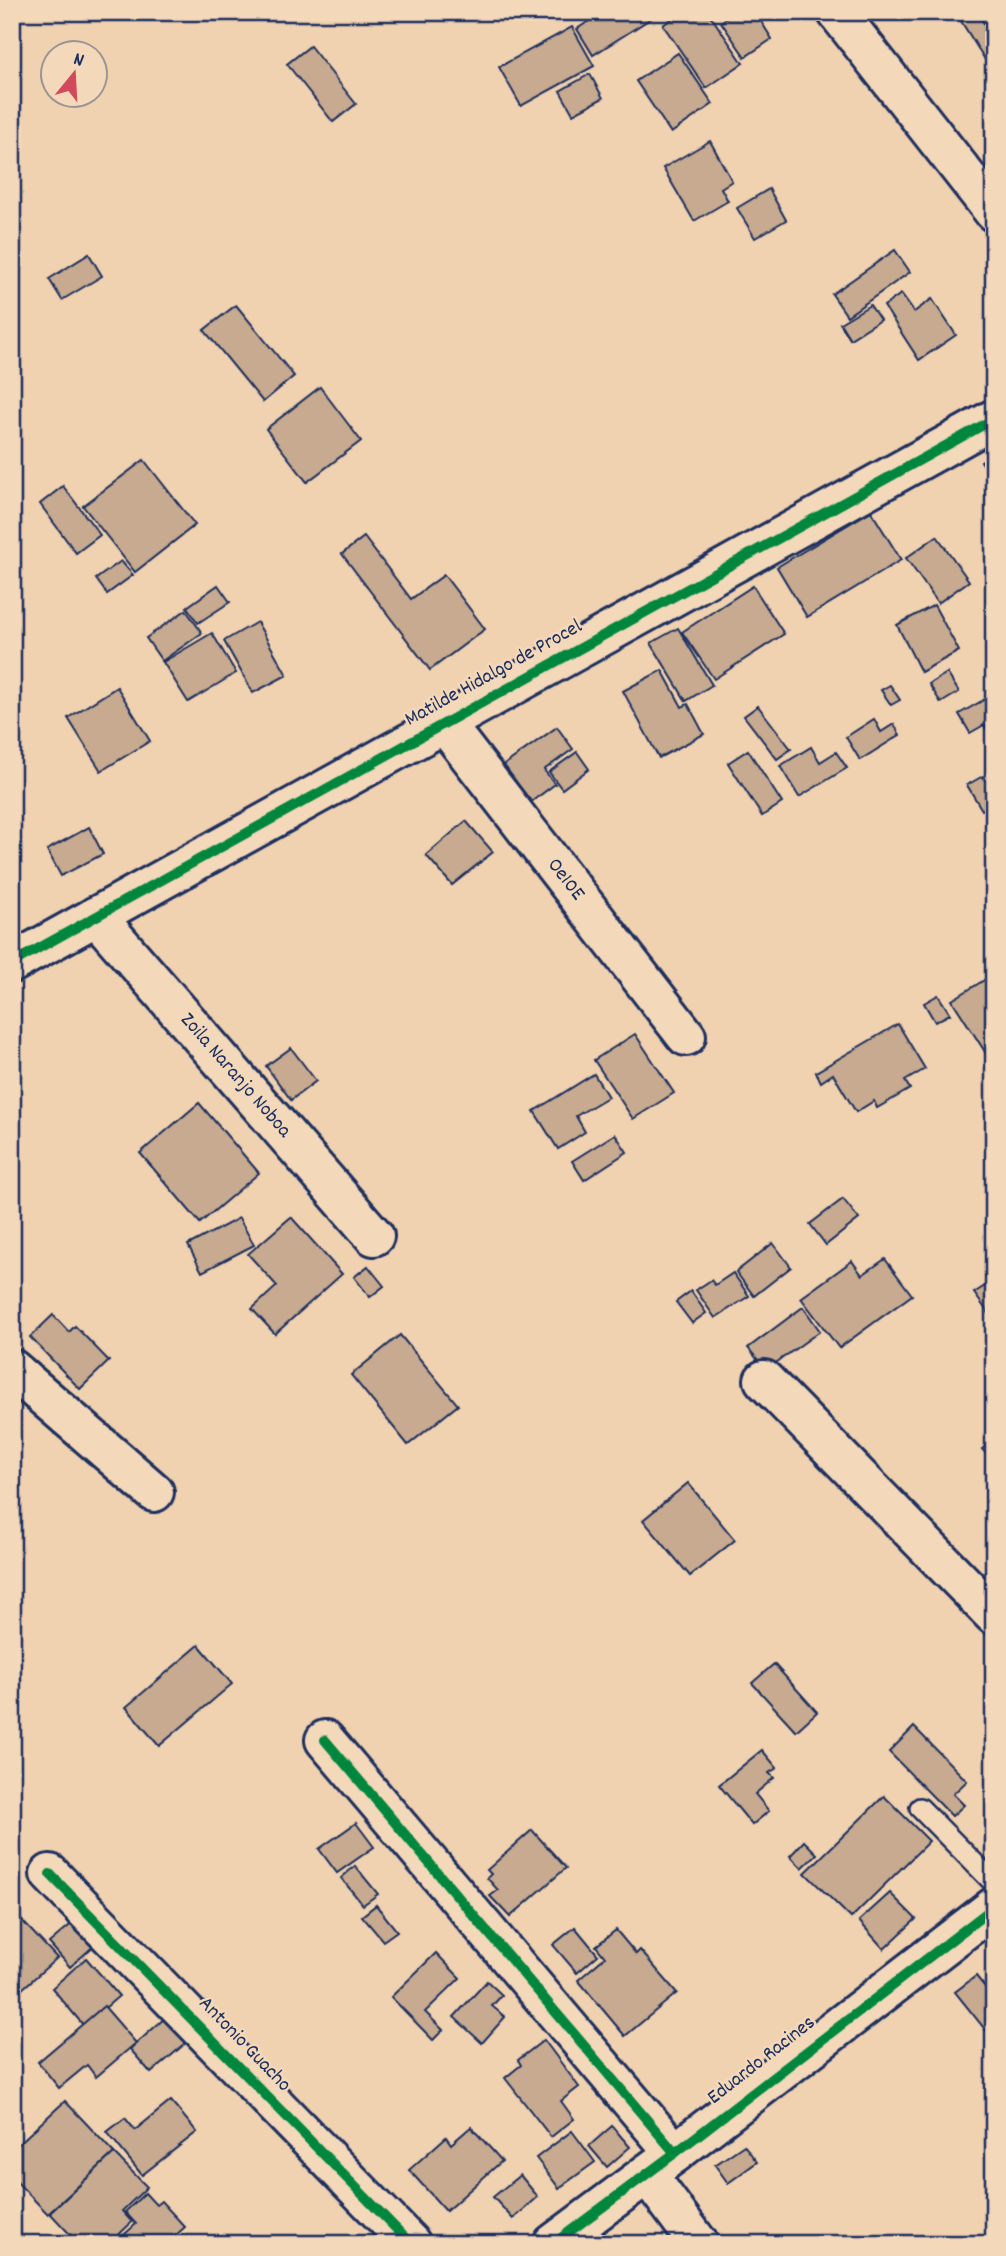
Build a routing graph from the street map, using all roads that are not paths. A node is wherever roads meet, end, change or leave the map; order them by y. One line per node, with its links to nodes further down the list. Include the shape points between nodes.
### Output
1 (837, 12): 2 (street)
2 (994, 212)
3 (994, 419): 4 (street, Matilde Hidalgo de Procel)
4 (444, 723): 5 (street, Matilde Hidalgo de Procel); 7 (street, Oe10E)
5 (96, 916): 6 (street, Matilde Hidalgo de Procel); 8 (street, Zoila Naranjo Noboa)
6 (12, 962)
7 (686, 1036)
8 (374, 1237)
9 (12, 1369): 11 (street)
10 (764, 1380): 12 (street)
11 (154, 1492)
12 (994, 1615)
13 (325, 1740): 18 (street)
14 (920, 1808): 16 (lane)
15 (50, 1874): 19 (street, Antonio Guacho)
16 (994, 1884)
17 (994, 1907): 18 (street, Eduardo Racines)
18 (661, 2164): 20 (street, Eduardo Racines); 21 (street)
19 (411, 2244)
20 (553, 2244)
21 (699, 2244)

